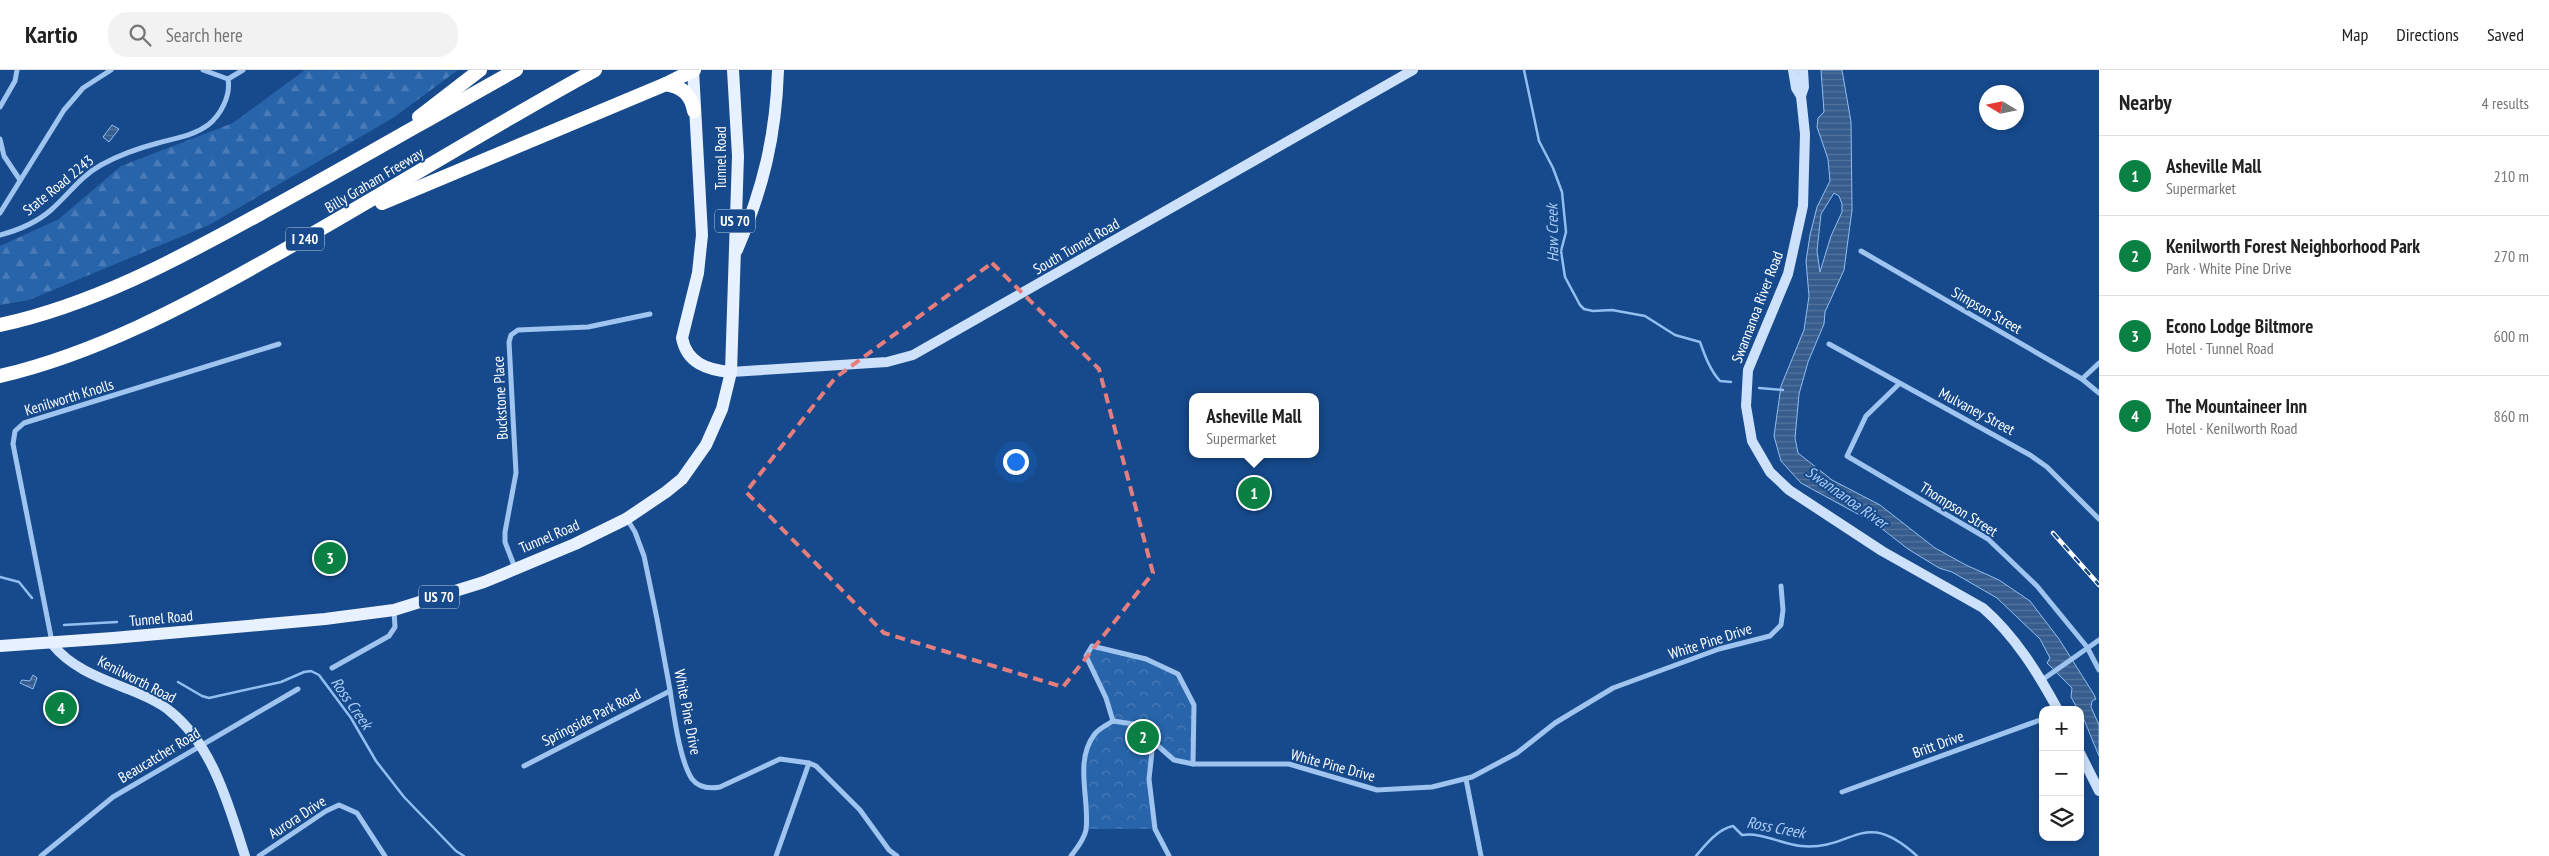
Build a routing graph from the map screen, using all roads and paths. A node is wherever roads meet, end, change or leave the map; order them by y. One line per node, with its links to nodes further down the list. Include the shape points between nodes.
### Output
1 (17, 70): 17 (street, via 15,81)
2 (111, 70): 21 (street, via 83,88 70,103)
3 (204, 70): 14 (street)
4 (243, 70): 14 (street)
5 (480, 70): 20 (highway)
6 (516, 70): 20 (highway, Billy Graham Freeway)
7 (595, 70): 22 (highway, Billy Graham Freeway / I 240)
8 (694, 70): 15 (highway); 18 (main road)
9 (733, 70): 26 (main road, Tunnel Road / US 70, via 738,156)
10 (778, 70): 26 (main road, via 772,140 756,201)
11 (1413, 70): 32 (main road, South Tunnel Road, via 913,355 887,362)
12 (1793, 70): 16 (main road, Swannanoa River Road)
13 (1803, 70): 16 (main road, Swannanoa River Road)
14 (228, 79): 24 (street, State Road 2243, via 230,88 226,100 208,125 190,135 100,165 40,218 28,226)
15 (666, 84): 18 (highway, via 677,86 688,94); 22 (highway, via 372,208)
16 (1801, 96): 48 (main road, Swannanoa River Road, via 1805,134 1803,206 1788,274 1748,370 1746,406 1752,441 1770,472 1789,490 1882,551 1983,608 2008,633)
17 (0, 107)
18 (694, 111): 32 (main road, via 702,216 701,252 682,338 694,361 707,368)
19 (0, 139): 21 (street, via 4,156)
20 (394, 140): 28 (highway, Billy Graham Freeway, via 232,230 135,278 67,306)
21 (20, 180): 23 (street)
22 (360, 208): 33 (highway, Billy Graham Freeway / I 240, via 134,329 78,352)
23 (0, 213)
24 (0, 235)
25 (1861, 251): 34 (street, Simpson Street)
26 (734, 257): 32 (main road, Tunnel Road / US 70)
27 (650, 314): 39 (street, Buckstone Place, via 588,327 518,330 512,335 509,342 516,473 505,542)
28 (0, 325)
29 (279, 344): 43 (street, Kenilworth Knolls, via 39,418 24,423 15,431 13,444)
30 (1829, 344): 35 (street, Mulvaney Street)
31 (2099, 363): 34 (street)
32 (730, 372): 37 (main road, Tunnel Road / US 70, via 722,409 701,455 682,480)
33 (0, 376)
34 (2082, 380): 36 (street, Simpson Street)
35 (1899, 384): 38 (street, Mulvaney Street, via 2030,455); 45 (street, Thompson Street, via 1866,416 1847,456 1988,539 2037,586)
36 (2099, 393)
37 (626, 518): 39 (main road, Tunnel Road / US 70); 50 (street, White Pine Drive, via 636,532 644,556)
38 (2099, 519)
39 (515, 569): 41 (main road, Tunnel Road / US 70)
40 (1781, 586): 60 (street, White Pine Drive, via 1781,625 1770,636 1719,649 1613,688 1555,723 1518,752)
41 (394, 610): 43 (main road, Tunnel Road / US 70); 46 (street, via 395,627 389,636)
42 (2099, 640): 45 (street)
43 (53, 644): 44 (main road, Tunnel Road / US 70); 55 (main road, Kenilworth Road, via 60,659 67,664 162,705 190,730)
44 (0, 646)
45 (2087, 648): 47 (street, Thompson Street); 48 (street)
46 (332, 668)
47 (2099, 670)
48 (2042, 680): 51 (main road, Swannanoa River Road)
49 (298, 689): 55 (street, Beaucatcher Road)
50 (670, 691): 57 (street, White Pine Drive, via 686,767 700,786 720,787 780,759); 59 (street, Springside Park Road)
51 (2056, 706)
52 (2039, 720): 62 (street, Britt Drive)
53 (1113, 721): 54 (street, White Pine Drive, via 1133,724); 58 (street, via 1086,656 1092,646 1146,659 1178,674 1194,705); 69 (street, via 1095,734 1087,750 1084,775 1086,830 1082,842)
54 (1153, 742): 58 (street, White Pine Drive, via 1174,760); 70 (street, via 1148,779 1155,829)
55 (200, 745): 63 (street, Beaucatcher Road, via 97,808); 64 (main road, Kenilworth Road, via 228,804)
56 (2084, 761): 61 (main road)
57 (809, 762): 67 (street); 68 (street, via 860,810)
58 (1193, 764): 60 (street, White Pine Drive, via 1288,764 1377,790 1432,787)
59 (524, 766)
60 (1466, 779): 71 (street)
61 (2099, 791)
62 (1842, 792)
63 (41, 856)
64 (245, 856)
65 (260, 856): 66 (street, Aurora Drive, via 339,805 357,814)
66 (385, 856)
67 (776, 856)
68 (897, 856)
69 (1070, 856)
70 (1168, 856)
71 (1481, 856)

